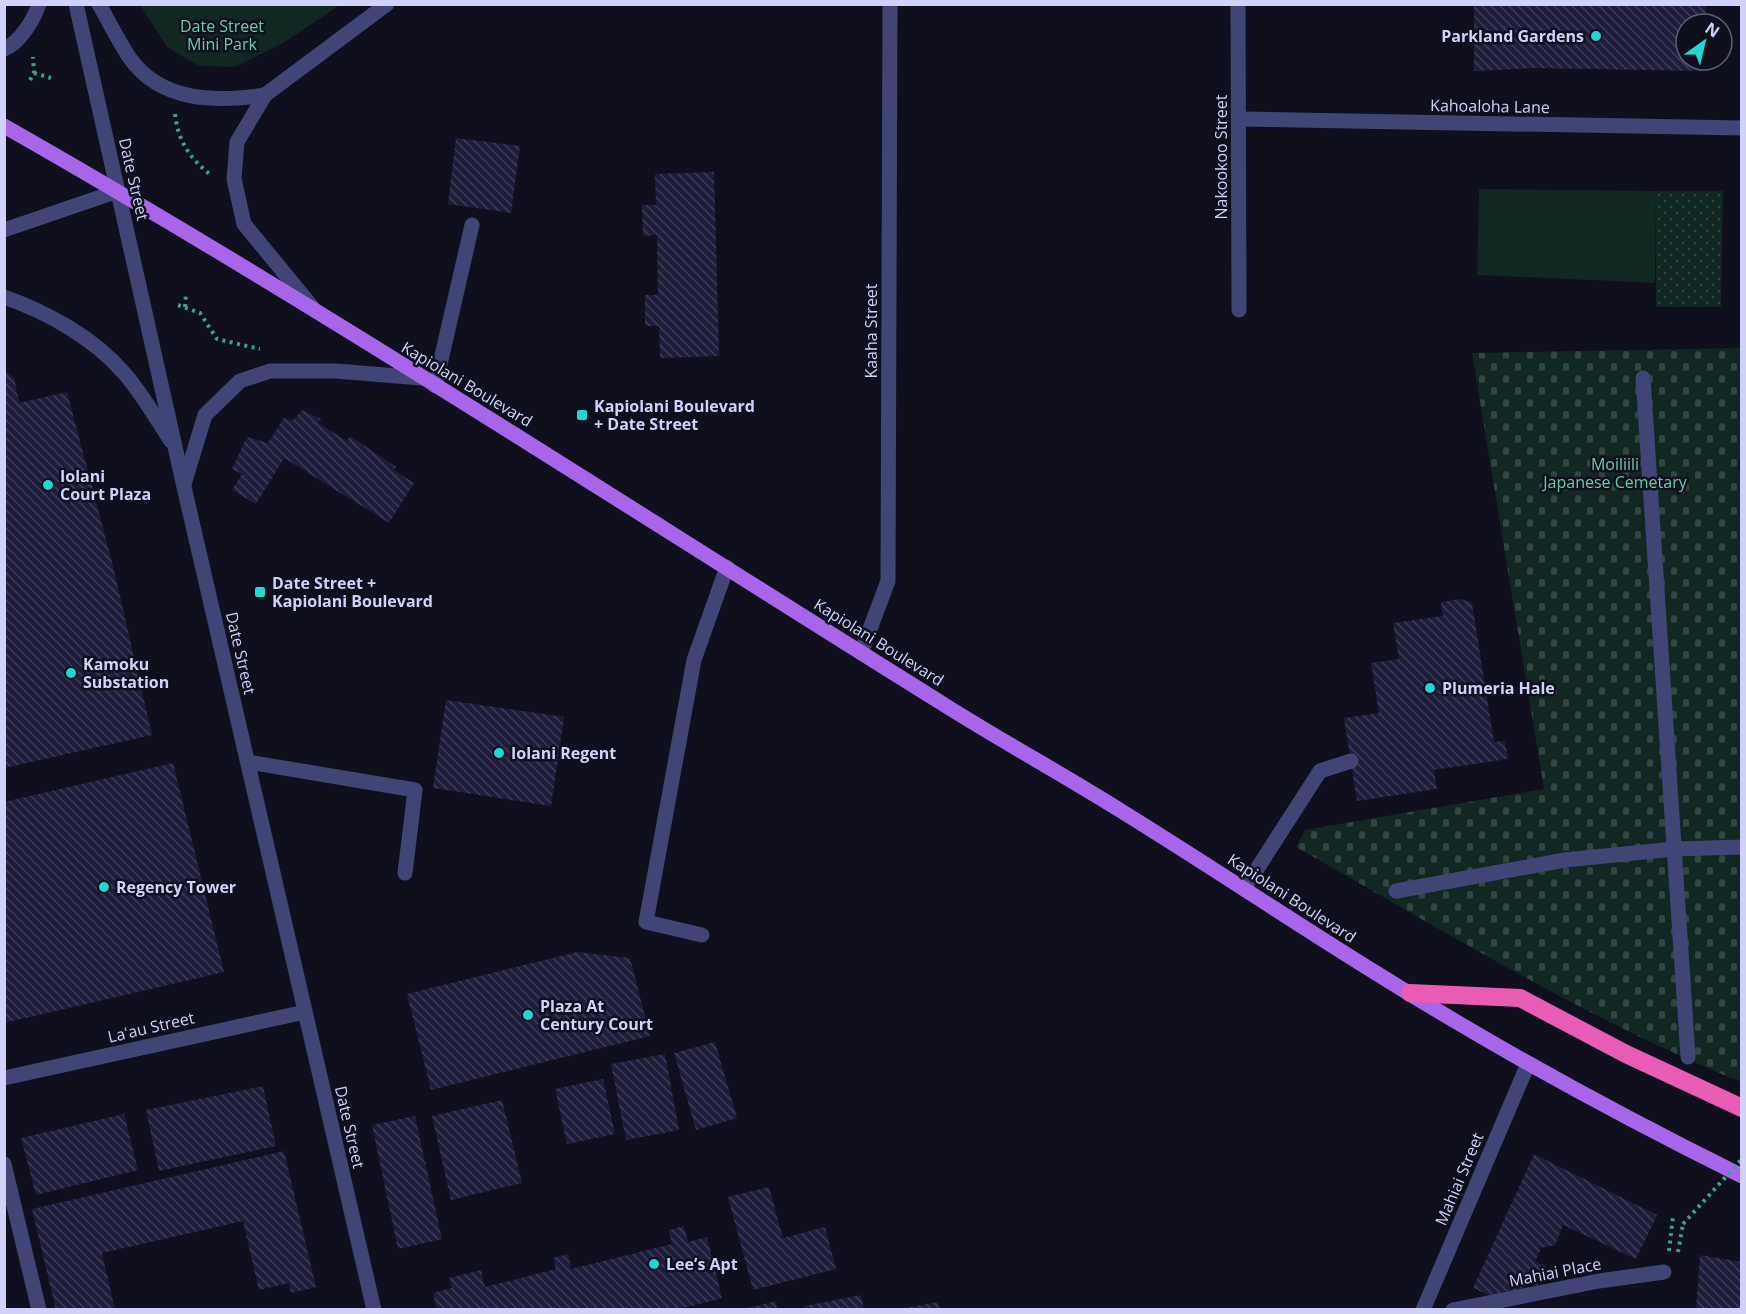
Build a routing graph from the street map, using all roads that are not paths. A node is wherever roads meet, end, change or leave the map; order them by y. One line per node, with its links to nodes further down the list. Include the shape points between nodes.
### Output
1 (39, 4): 7 (street, via 36,15 12,46)
2 (76, 4): 12 (street, Date Street)
3 (99, 4): 8 (street, via 131,59 164,86 202,100)
4 (387, 4): 8 (street)
5 (890, 4): 24 (street, Kaaha Street, via 888,581)
6 (1238, 4): 9 (street, Nakookoo Street)
7 (4, 49)
8 (265, 95): 17 (street, via 237,142 236,191 243,224)
9 (1239, 120): 11 (street, Kahoaloha Lane); 16 (street, Nakookoo Street)
10 (4, 126): 12 (main road, Kapiolani Boulevard)
11 (1742, 128)
12 (118, 191): 14 (street); 17 (main road, Kapiolani Boulevard); 21 (street, Date Street)
13 (472, 225): 20 (street)
14 (4, 230)
15 (4, 297): 21 (street, via 31,306 80,335 123,372)
16 (1239, 310)
17 (316, 313): 18 (main road, Kapiolani Boulevard)
18 (421, 378): 20 (main road, Kapiolani Boulevard); 22 (street, via 336,371 270,371 240,381 205,415)
19 (1643, 378): 28 (street)
20 (435, 386): 23 (main road, Kapiolani Boulevard)
21 (176, 449): 22 (street, Date Street)
22 (184, 486): 26 (street, Date Street)
23 (727, 567): 24 (main road, Kapiolani Boulevard); 32 (street, via 694,660 646,922)
24 (861, 653): 30 (main road, Kapiolani Boulevard)
25 (1351, 761): 30 (street, via 1320,771)
26 (248, 762): 29 (street, via 416,790); 34 (street, Date Street)
27 (1742, 847): 28 (street)
28 (1674, 849): 31 (street, via 1565,860); 35 (street)
29 (405, 873)
30 (1244, 889): 33 (main road, Kapiolani Boulevard)
31 (1396, 891)
32 (702, 935)
33 (1410, 993): 36 (main road, Kapiolani Boulevard); 38 (highway, via 1520,998 1626,1054)
34 (305, 1011): 37 (street, Laʻau Street); 43 (street, Date Street)
35 (1688, 1057)
36 (1528, 1064): 40 (main road, Kapiolani Boulevard); 44 (street, Mahiai Street)
37 (4, 1078)
38 (1742, 1108)
39 (4, 1164): 42 (street)
40 (1742, 1176)
41 (1666, 1265): 45 (street, Mahiai Place)
42 (39, 1310)
43 (374, 1310)
44 (1423, 1310)
45 (1453, 1310)

